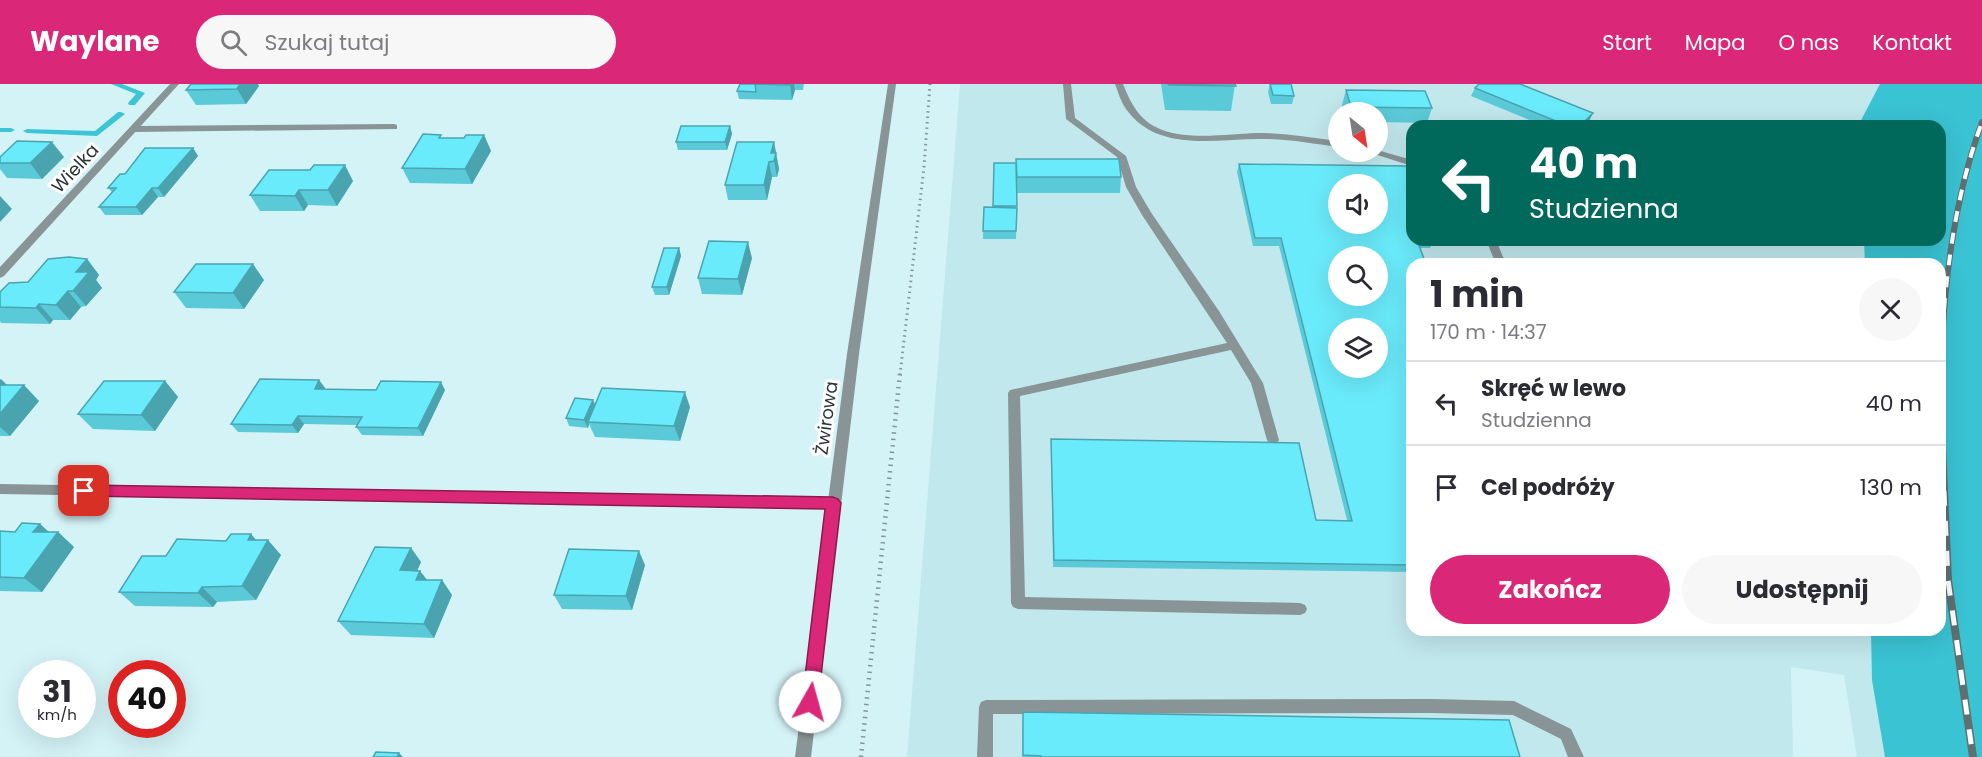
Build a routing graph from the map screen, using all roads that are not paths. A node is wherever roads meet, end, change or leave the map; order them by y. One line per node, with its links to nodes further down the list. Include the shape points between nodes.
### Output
1 (175, 84): 6 (street, Wielka)
2 (892, 84): 14 (street, Żwirowa)
3 (1067, 84): 11 (street, via 1071,119 1121,156 1131,187 1147,215)
4 (1119, 84): 7 (street, via 1125,104 1138,121 1154,131 1176,136 1264,136)
5 (394, 128): 6 (street)
6 (134, 129): 10 (street, Wielka)
7 (1328, 143)
8 (1388, 156): 9 (street)
9 (1406, 161)
10 (0, 274)
11 (1234, 345): 12 (street, via 1257,383); 15 (street, via 1014,393 1018,603)
12 (1273, 440)
13 (0, 489): 14 (street)
14 (833, 503): 16 (street, Żwirowa)
15 (1300, 609)
16 (803, 757)
17 (985, 757): 18 (street, via 986,708 1432,706 1514,708 1566,734)
18 (1576, 757)

